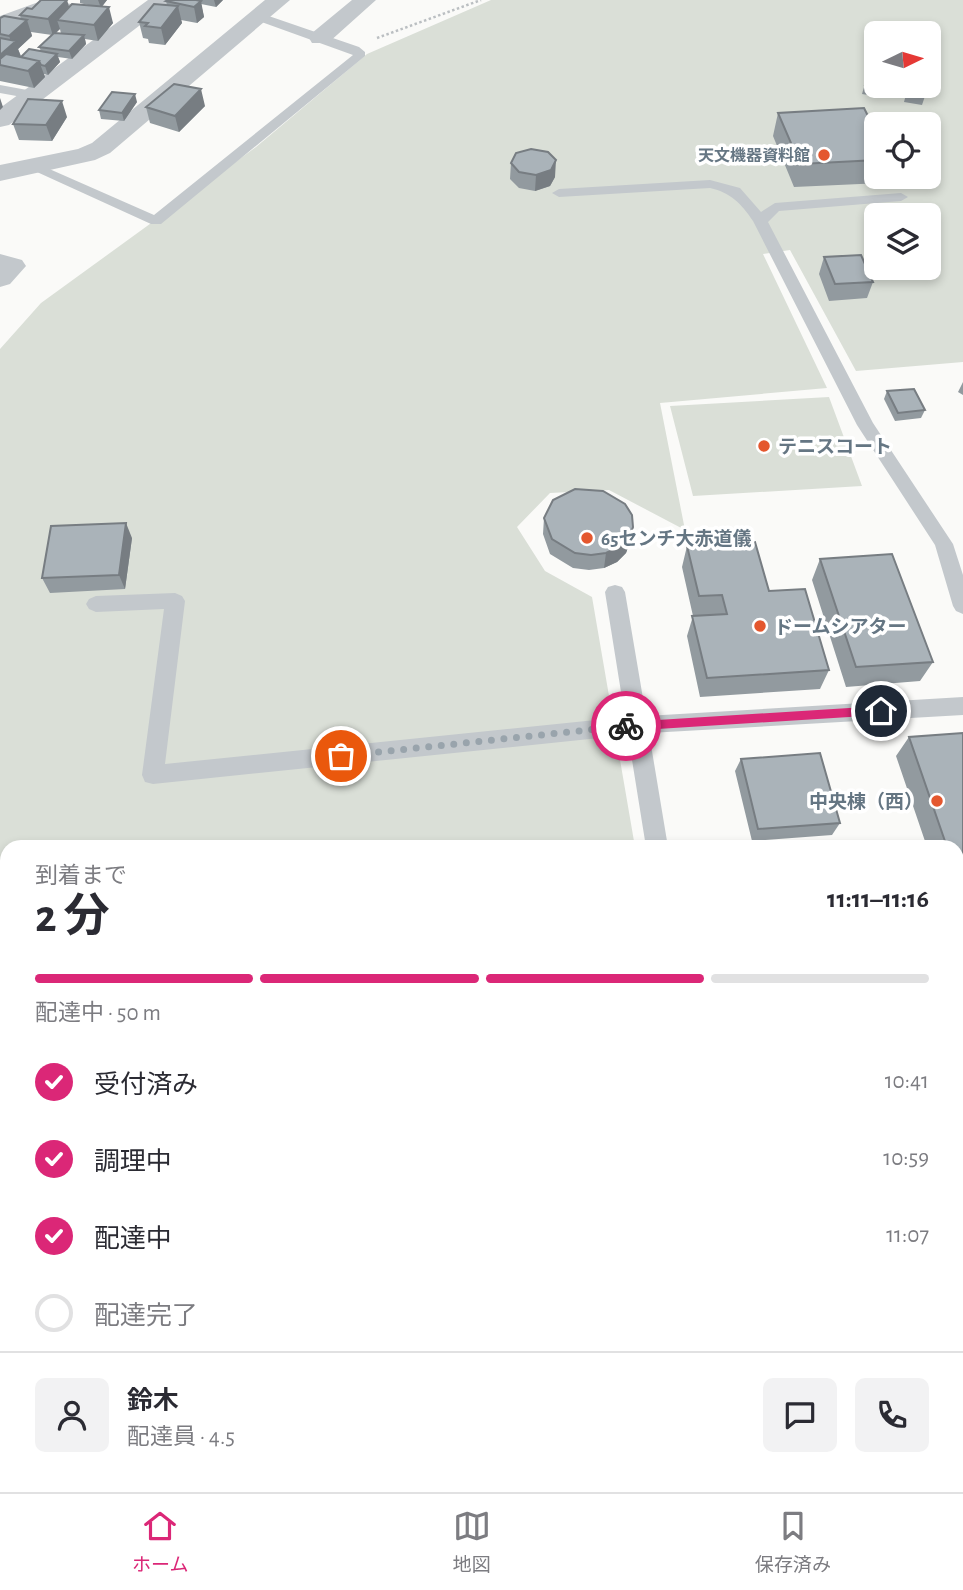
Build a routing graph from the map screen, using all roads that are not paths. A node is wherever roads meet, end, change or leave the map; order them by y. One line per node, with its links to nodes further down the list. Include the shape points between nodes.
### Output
1 (162, 0): 5 (street)
2 (279, 0): 4 (street)
3 (365, 0): 7 (street)
4 (260, 17): 7 (lane); 11 (street, via 101,148)
5 (135, 20): 6 (street, via 44,6); 9 (street)
6 (0, 24)
7 (320, 38): 11 (lane, via 355,50 359,56 156,220)
8 (0, 89): 9 (lane)
9 (33, 95): 10 (street)
10 (0, 120)
11 (33, 167): 12 (street)
12 (0, 173)
13 (559, 193): 15 (lane, via 710,184 743,194)
14 (901, 197): 15 (lane, via 775,207)
15 (760, 221): 20 (lane, via 866,425 944,544)
16 (0, 263): 17 (street, via 12,266)
17 (0, 278)
18 (615, 592): 22 (lane)
19 (96, 604): 22 (lane, via 175,601 153,775)
20 (963, 606)
21 (963, 706): 22 (lane)
22 (637, 725): 23 (lane)
23 (656, 840)

